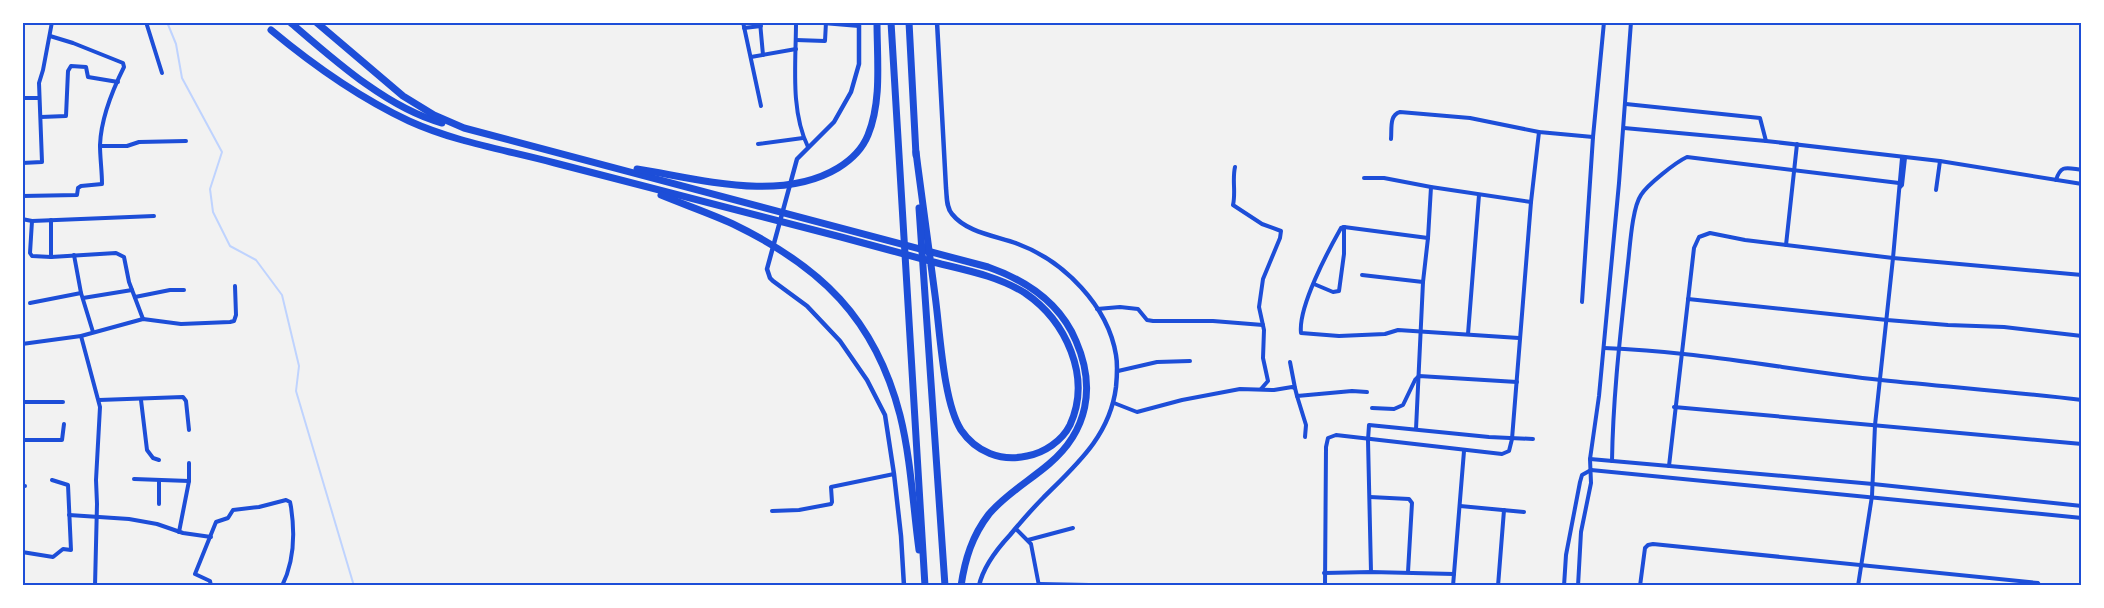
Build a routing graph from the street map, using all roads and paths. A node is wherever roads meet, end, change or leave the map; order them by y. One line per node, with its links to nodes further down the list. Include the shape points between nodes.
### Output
1 (52, 22): 19 (street)
2 (146, 22): 24 (street)
3 (290, 22): 31 (highway, via 390,99 430,119)
4 (316, 22): 31 (highway, via 395,91)
5 (743, 22): 17 (street)
6 (796, 22): 20 (street)
7 (811, 22): 15 (street)
8 (877, 22): 46 (highway, via 876,99 869,134 853,158 832,172 789,186 757,187)
9 (891, 22): 164 (highway)
10 (909, 22): 43 (highway)
11 (937, 22): 83 (street, via 949,210 969,226 1020,245 1052,263 1081,287)
12 (1604, 22): 34 (street)
13 (1631, 22): 28 (street)
14 (761, 24): 17 (street); 22 (street)
15 (826, 24): 16 (street); 20 (street, via 824,41)
16 (859, 24): 42 (street, via 860,58 851,92 834,122)
17 (744, 28): 23 (street)
18 (272, 30): 53 (highway, via 330,74 414,122 490,147)
19 (50, 36): 25 (street, via 123,63); 27 (street)
20 (796, 40): 21 (street)
21 (796, 49): 22 (street); 35 (street, via 796,89)
22 (764, 55): 23 (street)
23 (751, 57): 29 (street)
24 (162, 73)
25 (118, 82): 30 (street, via 88,77 86,67 71,66 66,116); 41 (street, via 108,104)
26 (22, 98): 27 (street)
27 (38, 98): 30 (street)
28 (1626, 104): 32 (street); 38 (street, via 1760,118)
29 (761, 106)
30 (41, 117): 47 (street, via 42,162)
31 (452, 124): 46 (highway)
32 (1624, 128): 38 (street); 94 (street)
33 (1539, 132): 34 (street); 36 (street, via 1470,118 1400,112 1393,117); 60 (street)
34 (1593, 137): 81 (street)
35 (803, 138): 39 (street); 42 (street)
36 (1391, 139)
37 (186, 141): 41 (street)
38 (1766, 141): 40 (street)
39 (758, 144)
40 (1797, 144): 44 (street); 49 (street)
41 (100, 146): 59 (street, via 102,184 81,186 77,195)
42 (808, 147): 132 (street, via 795,165 768,274 832,332 867,380 885,415)
43 (916, 152): 53 (highway, via 948,386 956,420 973,443 991,455 1010,458 1037,454 1066,431 1077,402 1077,370 1065,338 1037,302 1015,287 988,276 945,265 867,244 803,228 765,217); 165 (highway)
44 (1903, 158): 45 (street); 55 (street)
45 (1940, 161): 52 (street); 57 (street)
46 (593, 162): 166 (highway, via 1005,273 1045,298 1061,316 1075,337 1086,368 1085,410 1077,430 1056,458 1009,495 986,520 973,540)
47 (22, 163)
48 (1235, 166): 86 (street, via 1233,205 1281,231 1263,279 1259,307)
49 (1794, 170): 55 (street); 67 (street); 95 (street, via 1687,157 1640,195 1631,238)
50 (2082, 170): 52 (street, via 2063,169)
51 (1364, 178): 56 (street)
52 (2056, 180): 54 (street)
53 (636, 184): 164 (highway, via 753,234 829,286 853,315 877,354 898,410)
54 (2082, 184)
55 (1899, 186): 70 (street)
56 (1431, 187): 58 (street); 66 (street)
57 (1936, 190)
58 (1479, 195): 60 (street); 89 (street)
59 (22, 196)
60 (1531, 202): 92 (street)
61 (154, 216): 63 (street)
62 (22, 219): 64 (street)
63 (51, 220): 64 (street); 69 (street)
64 (32, 221): 69 (street, via 30,255)
65 (1344, 227): 66 (street); 74 (street); 74 (street, via 1339,291)
66 (1428, 238): 73 (street)
67 (1786, 245): 70 (street); 80 (street, via 1704,234 1694,248)
68 (74, 255): 69 (street); 76 (street, via 124,257); 78 (street)
69 (51, 257)
70 (1893, 258): 72 (street); 85 (street)
71 (1362, 275): 73 (street)
72 (2082, 275)
73 (1423, 282): 88 (street)
74 (1314, 284): 88 (street, via 1301,333 1339,336 1398,330)
75 (235, 286): 84 (street, via 234,321 180,324)
76 (132, 290): 78 (street); 79 (street)
77 (184, 290): 79 (street)
78 (82, 295): 82 (street); 87 (street)
79 (135, 297): 84 (street)
80 (1688, 299): 85 (street); 96 (street)
81 (1582, 302)
82 (30, 303)
83 (1097, 309): 86 (street, via 1138,309 1153,321); 99 (street, via 1113,343)
84 (144, 319): 87 (street)
85 (1887, 320): 91 (street); 101 (street)
86 (1263, 324): 104 (street, via 1268,381)
87 (93, 332): 90 (street)
88 (1420, 332): 89 (street); 100 (street)
89 (1468, 334): 92 (street)
90 (81, 336): 93 (street); 107 (street)
91 (2082, 336)
92 (1519, 338): 102 (street)
93 (22, 344)
94 (1604, 348): 95 (street); 126 (street)
95 (1619, 349): 96 (street); 128 (street)
96 (1681, 354): 101 (street); 113 (street)
97 (1190, 361): 99 (street, via 1157,362)
98 (1290, 362): 103 (street)
99 (1118, 371): 112 (street)
100 (1419, 376): 102 (street); 114 (street, via 1403,405 1394,409); 117 (street)
101 (1880, 380): 109 (street); 116 (street)
102 (1517, 382): 121 (street)
103 (1295, 388): 104 (street); 106 (street)
104 (1261, 389): 112 (street, via 1210,394 1137,412)
105 (1367, 392): 106 (street)
106 (1297, 396): 119 (street, via 1306,425)
107 (99, 400): 108 (street); 147 (street)
108 (141, 400): 118 (street, via 183,398); 127 (street, via 147,450)
109 (2082, 400)
110 (22, 402): 111 (street)
111 (63, 402)
112 (1114, 403): 150 (street, via 1091,448)
113 (1674, 407): 116 (street); 130 (street)
114 (1372, 408)
115 (64, 424): 122 (street, via 62,440)
116 (1875, 425): 124 (street); 137 (street)
117 (1416, 429): 121 (street); 123 (street, via 1371,424)
118 (189, 430)
119 (1305, 437)
120 (1533, 438): 121 (street)
121 (1512, 439): 125 (street, via 1507,454)
122 (22, 440)
123 (1368, 440): 125 (street); 139 (street); 158 (street, via 1336,435 1326,441)
124 (2082, 444)
125 (1464, 451): 141 (street)
126 (1590, 459): 128 (street); 131 (street)
127 (159, 460)
128 (1612, 461): 130 (street)
129 (189, 463): 136 (street)
130 (1669, 466): 137 (street)
131 (1591, 470): 138 (street); 173 (street, via 1582,475 1580,482); 174 (street)
132 (894, 474): 144 (street, via 831,487 831,504); 163 (street)
133 (134, 479): 135 (street)
134 (52, 480): 146 (street, via 68,485)
135 (159, 481): 136 (street); 140 (street)
136 (189, 481): 151 (street)
137 (1872, 484): 138 (street); 142 (street)
138 (1872, 496): 148 (street); 155 (street)
139 (1370, 497): 156 (street); 157 (street, via 1409,499 1412,503)
140 (159, 504)
141 (1460, 506): 143 (street); 159 (street)
142 (2082, 506)
143 (1504, 510): 145 (street); 172 (street)
144 (772, 511)
145 (1524, 512)
146 (69, 515): 147 (street); 154 (street, via 71,550 63,549 53,557)
147 (97, 516): 151 (street, via 157,524); 160 (street)
148 (2082, 518)
149 (1073, 528): 153 (street)
150 (1016, 529): 153 (street); 167 (street, via 995,553)
151 (178, 532): 152 (street)
152 (211, 537): 161 (street, via 195,574); 162 (street, via 216,522 228,518 234,510 288,501 293,542)
153 (1028, 540): 168 (street)
154 (22, 552)
155 (1860, 566): 175 (street, via 1653,544 1645,548); 176 (street); 177 (street)
156 (1371, 572): 157 (street); 158 (street)
157 (1408, 572): 159 (street)
158 (1324, 573): 170 (street)
159 (1454, 574): 171 (street)
160 (94, 585)
161 (211, 585)
162 (282, 585)
163 (904, 585)
164 (925, 585)
165 (945, 585)
166 (961, 585)
167 (979, 585)
168 (1039, 585): 169 (street)
169 (1089, 585)
170 (1324, 585)
171 (1453, 585)
172 (1498, 585)
173 (1564, 585)
174 (1578, 585)
175 (1640, 585)
176 (1858, 585)
177 (2040, 585)

